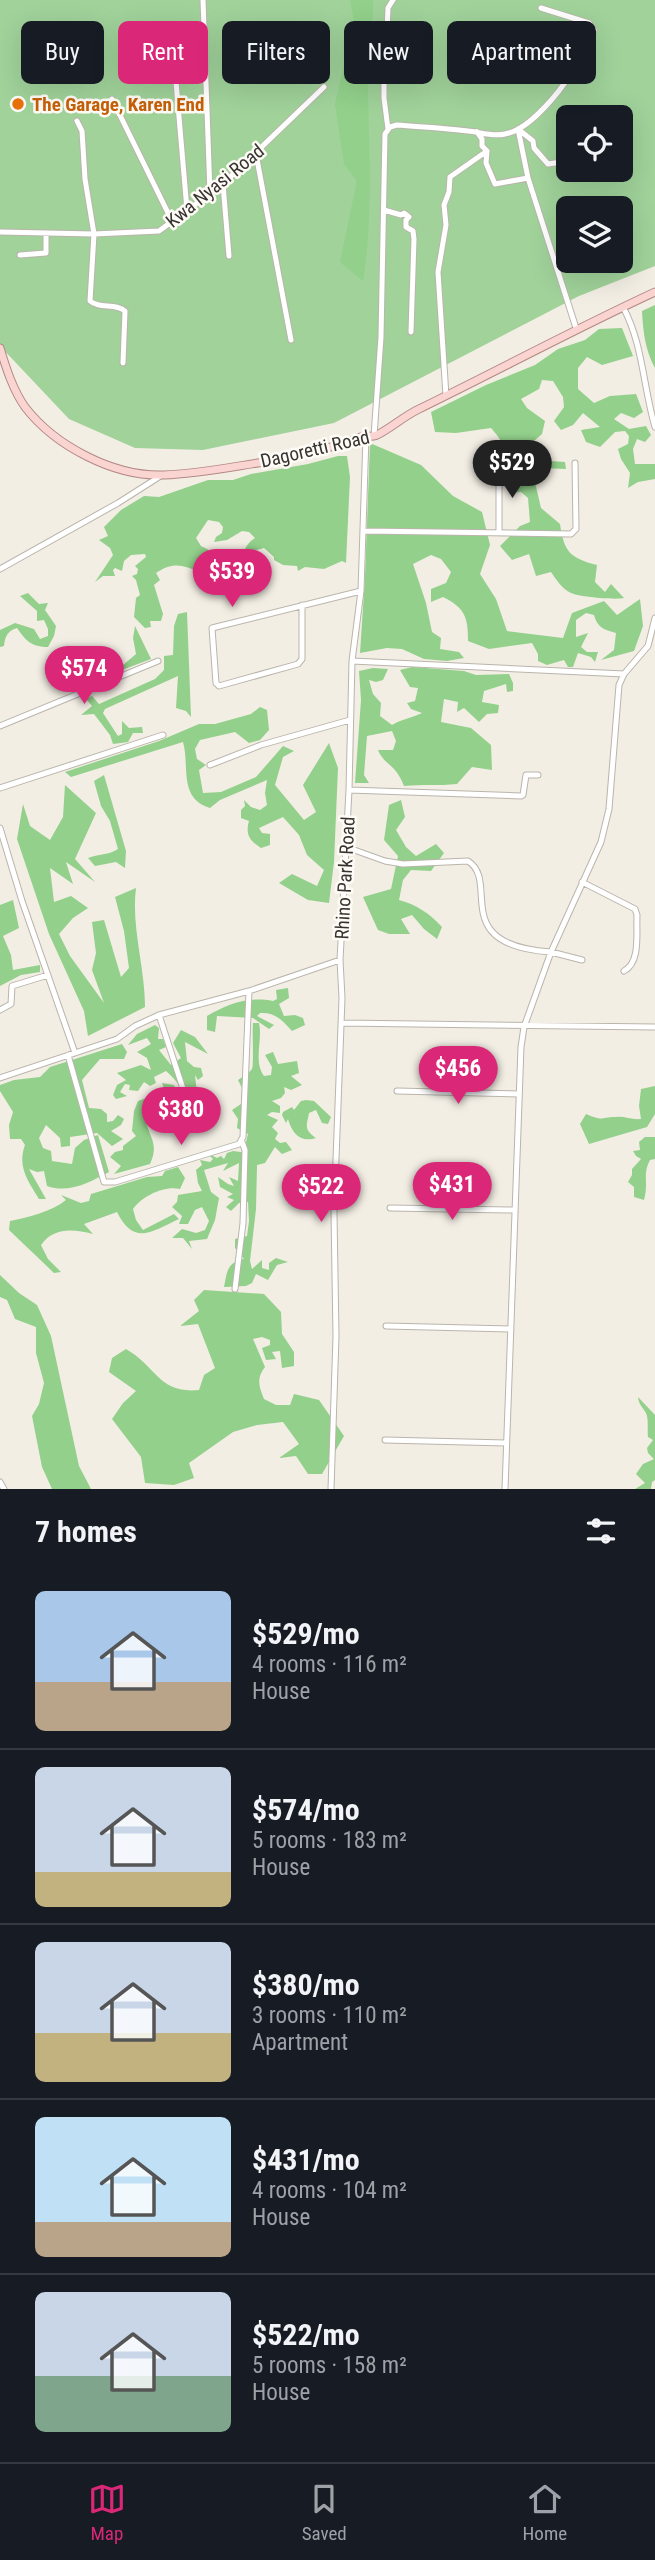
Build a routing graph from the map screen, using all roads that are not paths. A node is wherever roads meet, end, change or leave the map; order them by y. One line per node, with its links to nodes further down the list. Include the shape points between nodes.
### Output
1 (203, 0): 18 (street)
2 (393, 0): 4 (street, Rhino Park Road)
3 (541, 8): 11 (street, via 589,23 594,30 563,84 530,122)
4 (387, 21)
5 (176, 84): 19 (street)
6 (385, 84): 10 (street, Rhino Park Road)
7 (324, 87): 14 (street, Kwa Nyasi Road)
8 (112, 99): 21 (street)
9 (77, 121): 24 (street)
10 (388, 129): 12 (street, via 397,125); 20 (street, Rhino Park Road)
11 (518, 129): 12 (street, via 505,135); 15 (street, via 533,141 548,164); 16 (street)
12 (477, 132): 13 (street)
13 (487, 151): 16 (street, via 486,163 495,184); 35 (street, via 450,177 444,205 446,225 438,272)
14 (256, 154): 17 (street, Kwa Nyasi Road); 31 (street)
15 (556, 163)
16 (528, 178): 29 (street)
17 (223, 184): 18 (street, Kwa Nyasi Road); 26 (street)
18 (210, 192): 19 (street, Kwa Nyasi Road)
19 (187, 210): 21 (street, Kwa Nyasi Road)
20 (384, 210): 30 (street, via 404,213 409,217 406,227 413,232); 38 (street, Rhino Park Road, via 381,342)
21 (173, 223): 24 (street, Kwa Nyasi Road, via 159,231)
22 (0, 232): 23 (street, Kwa Nyasi Road)
23 (46, 233): 24 (street, Kwa Nyasi Road); 25 (street, via 46,253)
24 (94, 234): 34 (street, via 90,301 125,311)
25 (20, 255)
26 (229, 256)
27 (655, 292): 28 (main road, Dagoretti Road)
28 (622, 307): 29 (main road, Dagoretti Road); 36 (street, via 632,323)
29 (576, 328): 35 (main road, Dagoretti Road)
30 (411, 332)
31 (290, 340)
32 (0, 348): 33 (main road, Dagoretti Road)
33 (1, 359): 41 (main road, Dagoretti Road, via 24,406 58,438 104,463)
34 (123, 363)
35 (446, 396): 38 (main road, Dagoretti Road)
36 (652, 401): 37 (street)
37 (655, 426)
38 (370, 436): 41 (main road, Dagoretti Road, via 291,457); 42 (street, Rhino Park Road)
39 (575, 463): 43 (street, via 575,532)
40 (499, 467): 43 (street)
41 (162, 475): 44 (street)
42 (363, 531): 43 (street); 45 (street, Rhino Park Road)
43 (499, 533)
44 (0, 569)
45 (361, 591): 46 (street); 49 (street, Rhino Park Road)
46 (302, 605): 46 (street, via 302,659 298,664 219,686 216,683 212,628)
47 (655, 618): 50 (street, via 648,646)
48 (158, 661): 52 (street)
49 (352, 661): 50 (street); 51 (street, Rhino Park Road)
50 (624, 674): 60 (street, via 614,729 609,809 601,842)
51 (350, 720): 54 (street); 57 (street, Rhino Park Road)
52 (0, 726)
53 (163, 736): 56 (street)
54 (210, 765)
55 (538, 775): 57 (street, via 526,775 521,796)
56 (0, 788)
57 (349, 790): 59 (street, Rhino Park Road)
58 (0, 828): 65 (street)
59 (346, 847): 61 (street, via 403,864 468,861 479,875 486,926 528,951); 62 (street, Rhino Park Road)
60 (582, 882): 61 (street); 64 (street, via 635,909 635,958)
61 (551, 952): 63 (street); 70 (street)
62 (340, 960): 66 (street, Rhino Park Road); 69 (street)
63 (582, 960)
64 (624, 971)
65 (48, 975): 67 (street, via 14,984 11,1004); 72 (street)
66 (249, 991): 68 (street, Rhino Park Road); 77 (street)
67 (0, 1010)
68 (159, 1015): 72 (street, Rhino Park Road, via 117,1039); 76 (street)
69 (341, 1023): 70 (street); 87 (street)
70 (524, 1027): 71 (street); 75 (street)
71 (655, 1027)
72 (71, 1054): 73 (street, Rhino Park Road); 77 (street, via 104,1182)
73 (0, 1078)
74 (397, 1091): 75 (street)
75 (519, 1094): 79 (street)
76 (187, 1101)
77 (242, 1142): 80 (street, via 243,1223)
78 (390, 1208): 79 (street)
79 (515, 1210): 82 (street)
80 (235, 1289)
81 (386, 1326): 82 (street)
82 (511, 1329): 84 (street)
83 (385, 1440): 84 (street)
84 (506, 1443): 88 (street)
85 (0, 1482): 86 (street)
86 (4, 1489)
87 (331, 1489)
88 (505, 1489)

